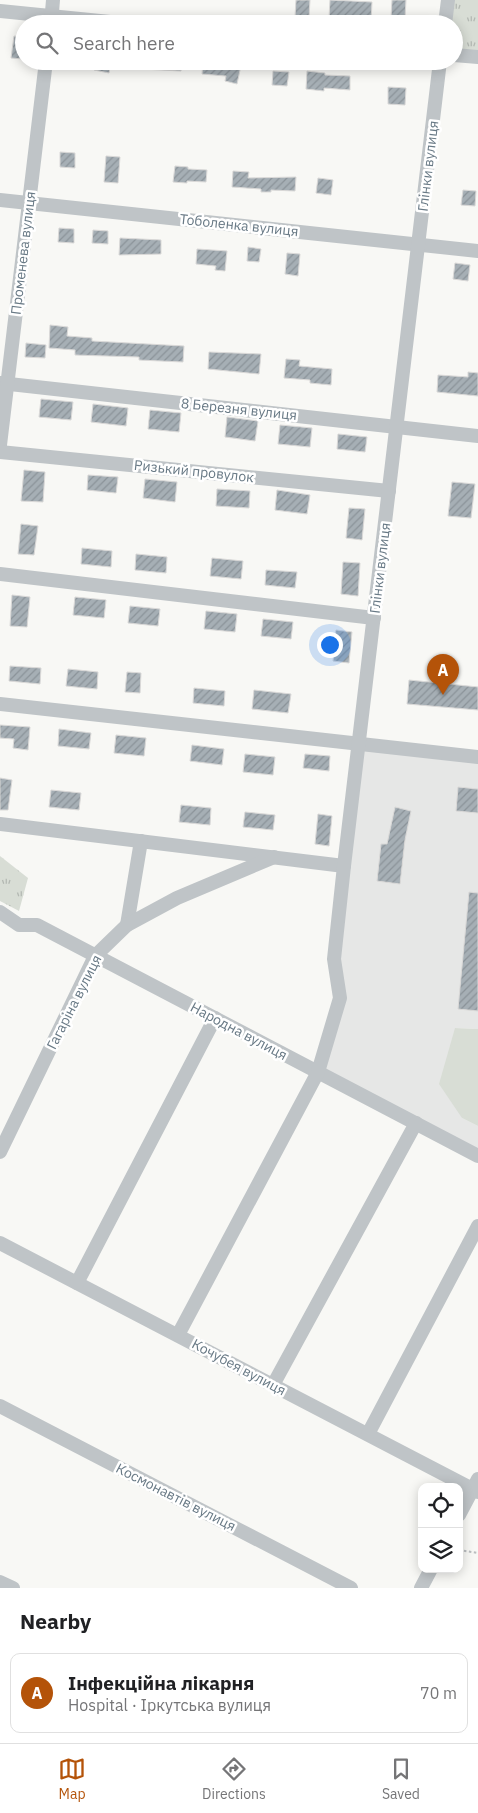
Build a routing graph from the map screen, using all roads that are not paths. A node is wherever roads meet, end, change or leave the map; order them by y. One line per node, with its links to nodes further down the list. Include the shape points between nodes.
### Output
1 (53, 0): 5 (street)
2 (448, 0): 6 (street)
3 (0, 11): 4 (street)
4 (23, 15)
5 (52, 15)
6 (446, 15)
7 (463, 56): 8 (street)
8 (478, 57)
9 (45, 70): 12 (street, Променева вулиця)
10 (439, 70): 13 (street, Глінки вулиця)
11 (0, 200): 12 (street, Тоболенка вулиця)
12 (29, 203): 13 (street, Тоболенка вулиця); 15 (street, Променева вулиця)
13 (418, 244): 14 (street, Тоболенка вулиця); 16 (street, Глінки вулиця)
14 (478, 251)
15 (4, 383): 16 (street, 8 Березня вулиця); 18 (street, Променева вулиця)
16 (397, 427): 17 (street, 8 Березня вулиця); 20 (street, Глінки вулиця)
17 (478, 436)
18 (0, 445)
19 (0, 452): 20 (street, Ризький провулок)
20 (389, 491): 22 (street, Глінки вулиця)
21 (0, 574): 22 (street)
22 (374, 618): 24 (street, Глінки вулиця)
23 (0, 704): 24 (street)
24 (359, 745): 25 (street); 29 (street, Глінки вулиця)
25 (478, 757)
26 (0, 824): 27 (street)
27 (141, 841): 28 (street); 31 (street)
28 (274, 857): 29 (street); 31 (street, Гагаріна вулиця, via 177,898)
29 (344, 866): 34 (street, Глінки вулиця, via 334,959 340,998)
30 (0, 912): 32 (street, Народна вулиця, via 19,925 37,925)
31 (127, 925): 32 (street, Гагаріна вулиця)
32 (95, 956): 33 (street, Народна вулиця); 36 (street, Гагаріна вулиця)
33 (216, 1018): 34 (street, Народна вулиця); 40 (street)
34 (318, 1072): 35 (street, Народна вулиця); 41 (street, Глінки вулиця)
35 (416, 1123): 37 (street, Народна вулиця); 42 (street)
36 (0, 1152)
37 (478, 1156)
38 (478, 1226): 44 (street)
39 (0, 1243): 40 (street, Кочубея вулиця)
40 (77, 1283): 41 (street, Кочубея вулиця)
41 (178, 1335): 42 (street, Кочубея вулиця)
42 (273, 1385): 44 (street, Кочубея вулиця)
43 (0, 1406): 50 (street, Космонавтів вулиця)
44 (368, 1434): 45 (street, Кочубея вулиця)
45 (476, 1486): 46 (street)
46 (463, 1508)
47 (429, 1573): 51 (street)
48 (0, 1582): 49 (street)
49 (13, 1588)
50 (351, 1588)
51 (421, 1588)

